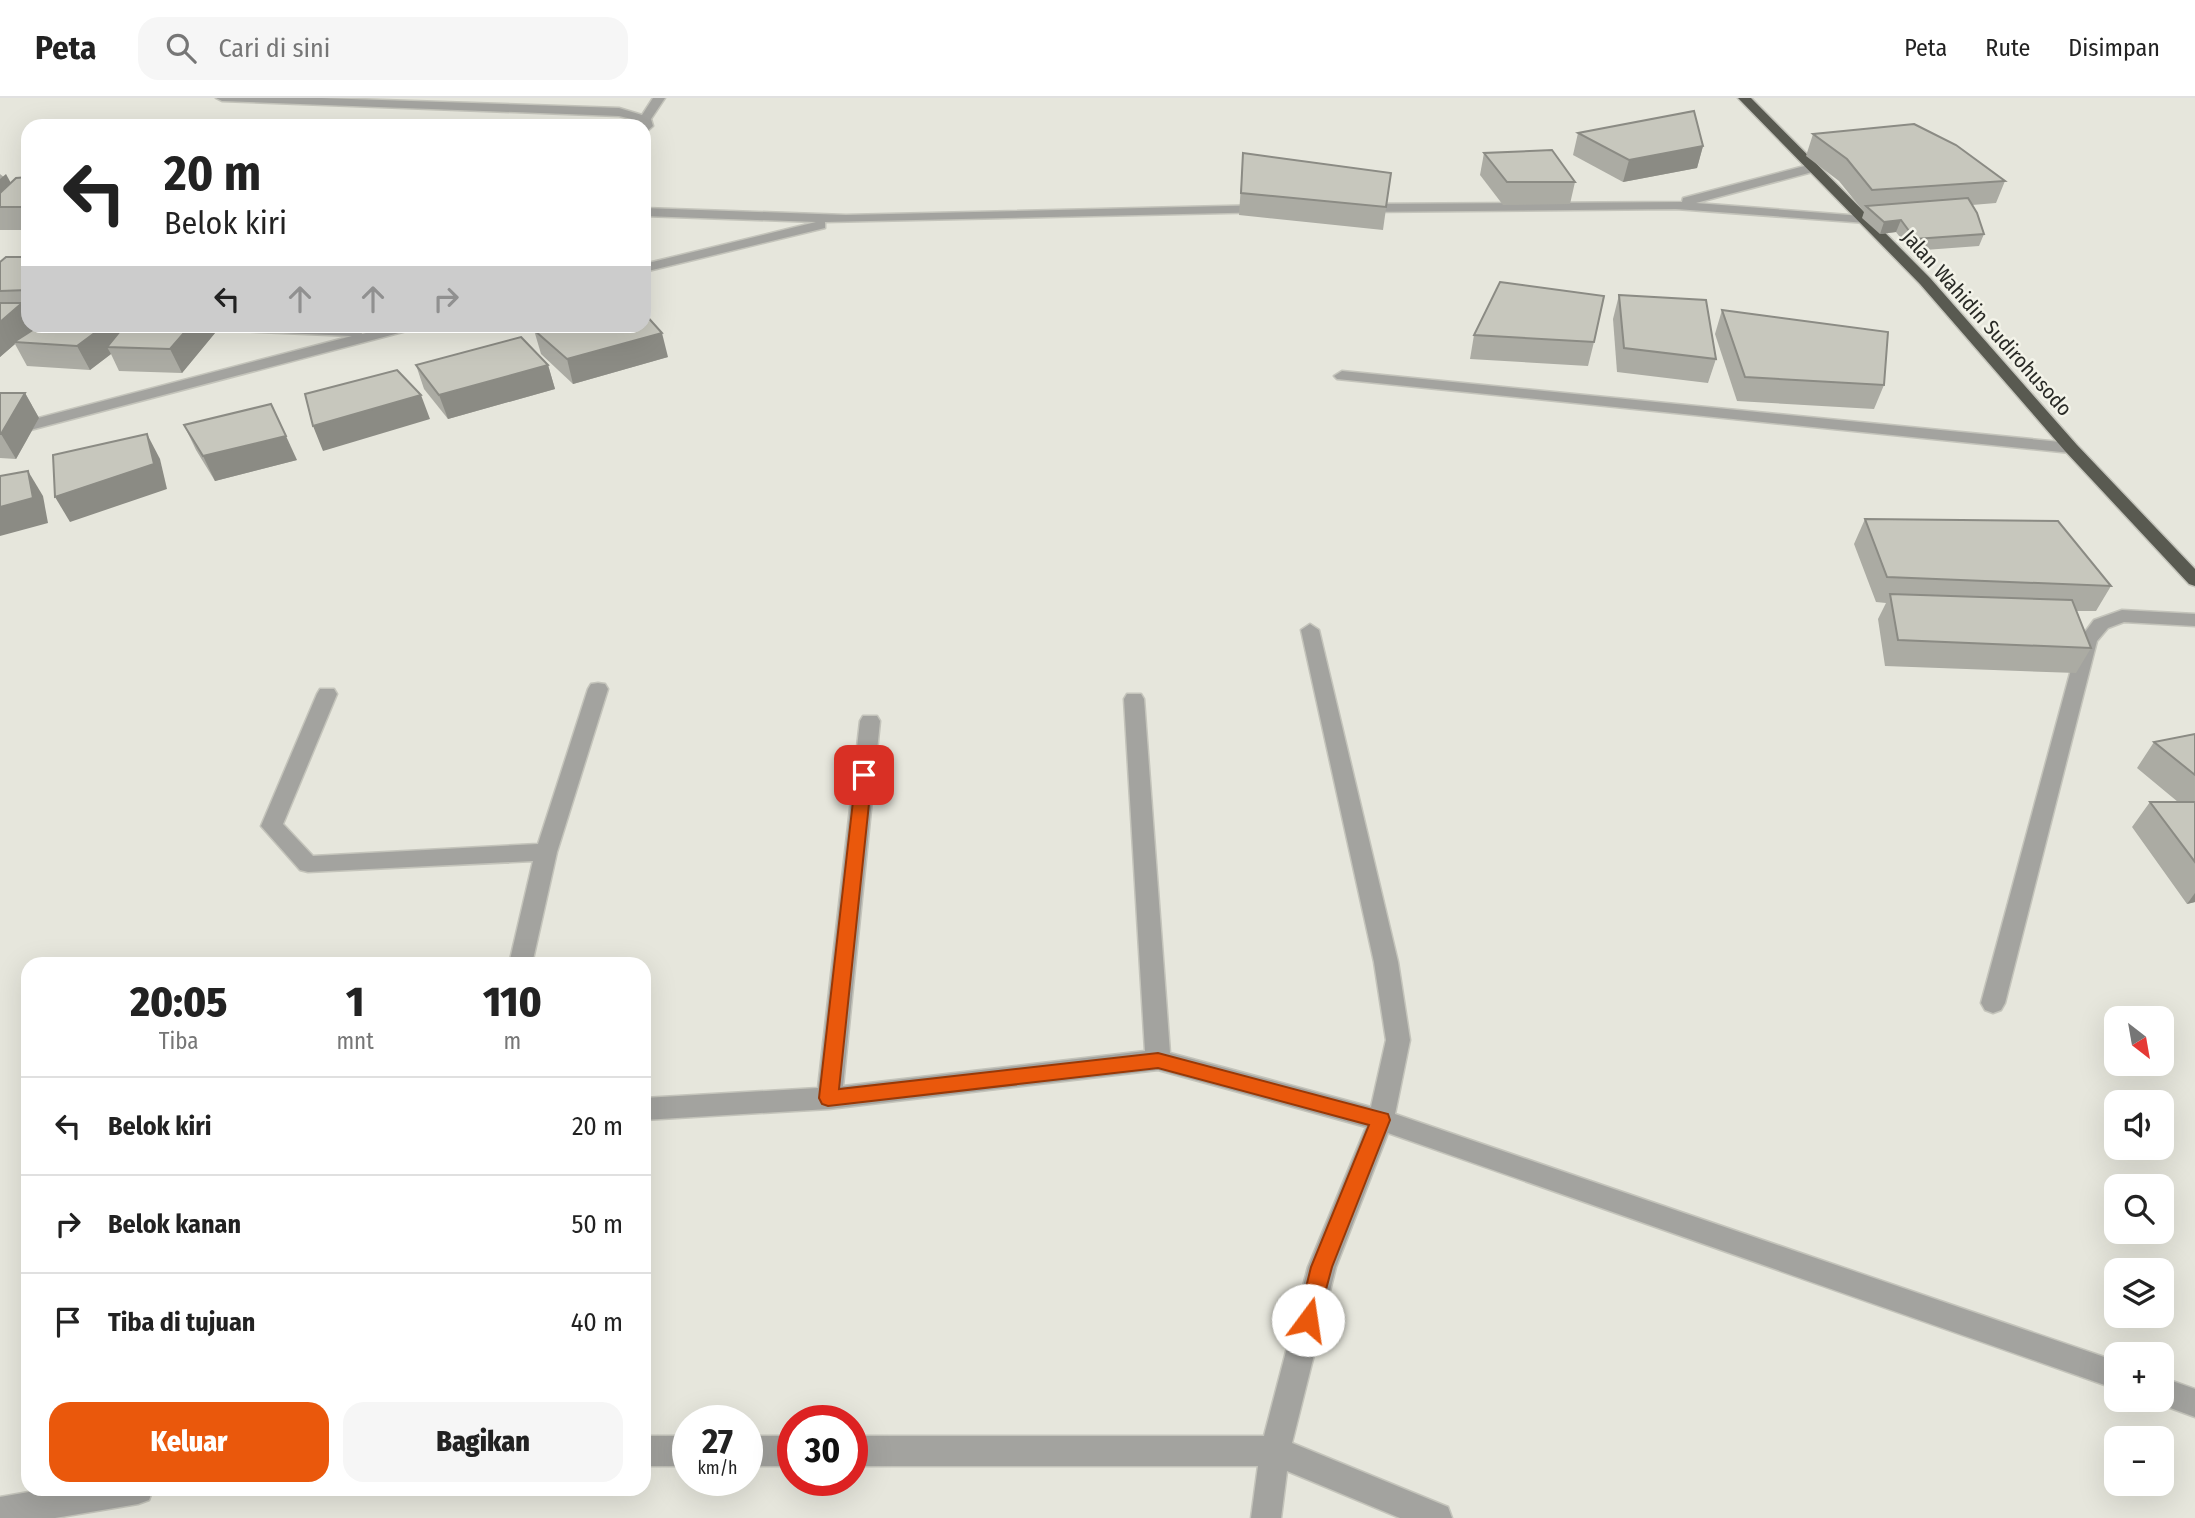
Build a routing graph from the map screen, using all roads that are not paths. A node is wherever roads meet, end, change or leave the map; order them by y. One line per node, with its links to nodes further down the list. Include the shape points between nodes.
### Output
1 (222, 98): 4 (street, via 619,112)
2 (659, 98): 5 (street)
3 (1744, 98): 6 (highway, Jalan Wahidin Sudirohusodo)
4 (633, 119)
5 (648, 119)
6 (1812, 168): 7 (street); 12 (highway, Jalan Wahidin Sudirohusodo)
7 (1676, 205): 8 (street); 12 (street)
8 (1349, 208)
9 (1280, 209): 11 (street)
10 (651, 212): 11 (street)
11 (846, 219): 13 (street)
12 (1862, 220): 17 (highway, Jalan Wahidin Sudirohusodo, via 1925,281)
13 (651, 266)
14 (379, 333): 16 (street)
15 (1342, 376): 17 (street)
16 (0, 433)
17 (2071, 447): 18 (highway, Jalan Wahidin Sudirohusodo)
18 (2195, 580)
19 (2195, 620): 27 (street, via 2122,616 2101,624 2088,640)
20 (1310, 629): 31 (street, via 1385,962 1398,1040)
21 (598, 690): 25 (street)
22 (327, 694): 25 (street, via 272,826 308,864)
23 (1135, 699): 28 (street)
24 (870, 721): 29 (street)
25 (546, 852): 26 (street)
26 (523, 957)
27 (1993, 1003)
28 (1158, 1060): 29 (street); 31 (street)
29 (828, 1098): 30 (street)
30 (651, 1109)
31 (1381, 1120): 32 (street); 38 (street, via 1322,1267)
32 (2104, 1372)
33 (2174, 1396): 34 (street)
34 (2195, 1403)
35 (651, 1451): 36 (street)
36 (672, 1451)
37 (868, 1451): 38 (street)
38 (1275, 1451): 41 (street); 42 (street)
39 (96, 1496): 40 (street)
40 (0, 1512)
41 (1266, 1518)
42 (1437, 1518)

